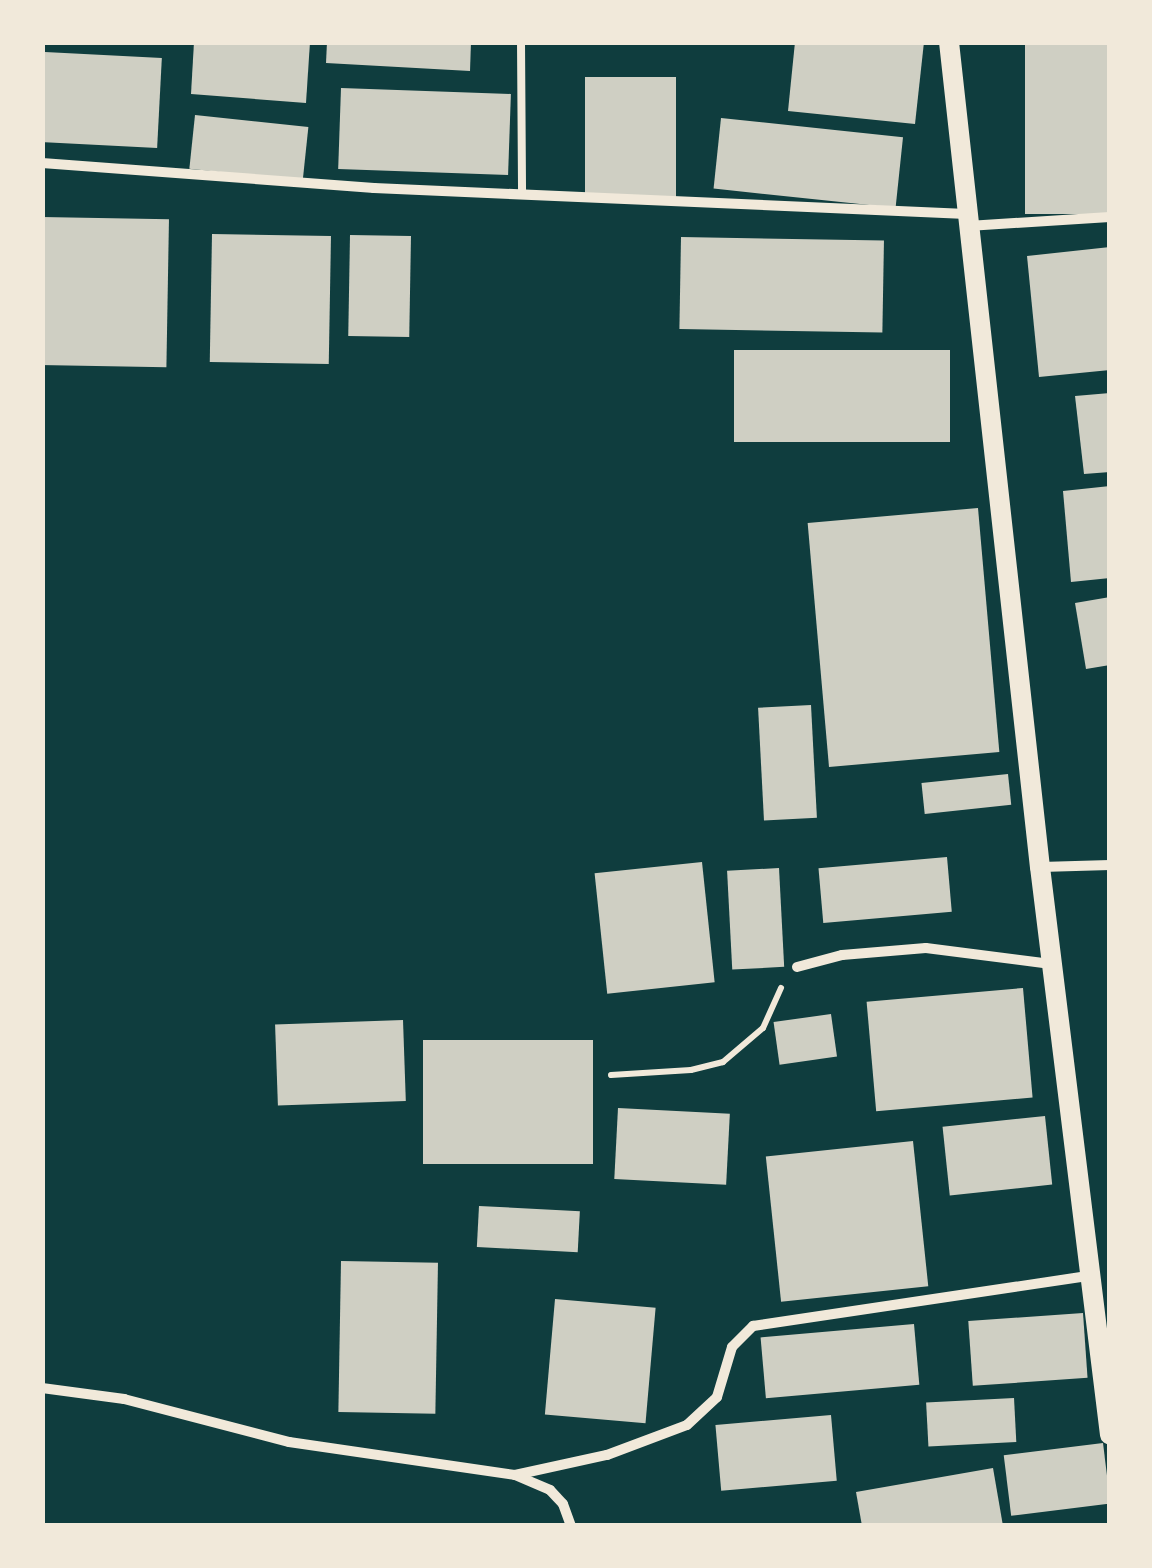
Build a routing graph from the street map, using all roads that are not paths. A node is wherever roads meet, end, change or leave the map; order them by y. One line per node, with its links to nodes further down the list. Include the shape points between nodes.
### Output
1 (521, 42): 4 (lane)
2 (949, 42): 6 (main road)
3 (42, 163): 4 (street)
4 (522, 195): 6 (street)
5 (1110, 217): 6 (street)
6 (966, 220): 8 (main road)
7 (1110, 865): 8 (street)
8 (1040, 866): 9 (main road)
9 (1051, 964): 10 (street, via 926,948 842,955); 11 (main road)
10 (797, 967)
11 (1088, 1276): 13 (main road); 14 (street, via 753,1326 732,1347 716,1397 686,1425 607,1455)
12 (42, 1388): 14 (street, via 124,1398 288,1442)
13 (1110, 1435)
14 (516, 1474): 15 (street, via 557,1496)
15 (570, 1526)

